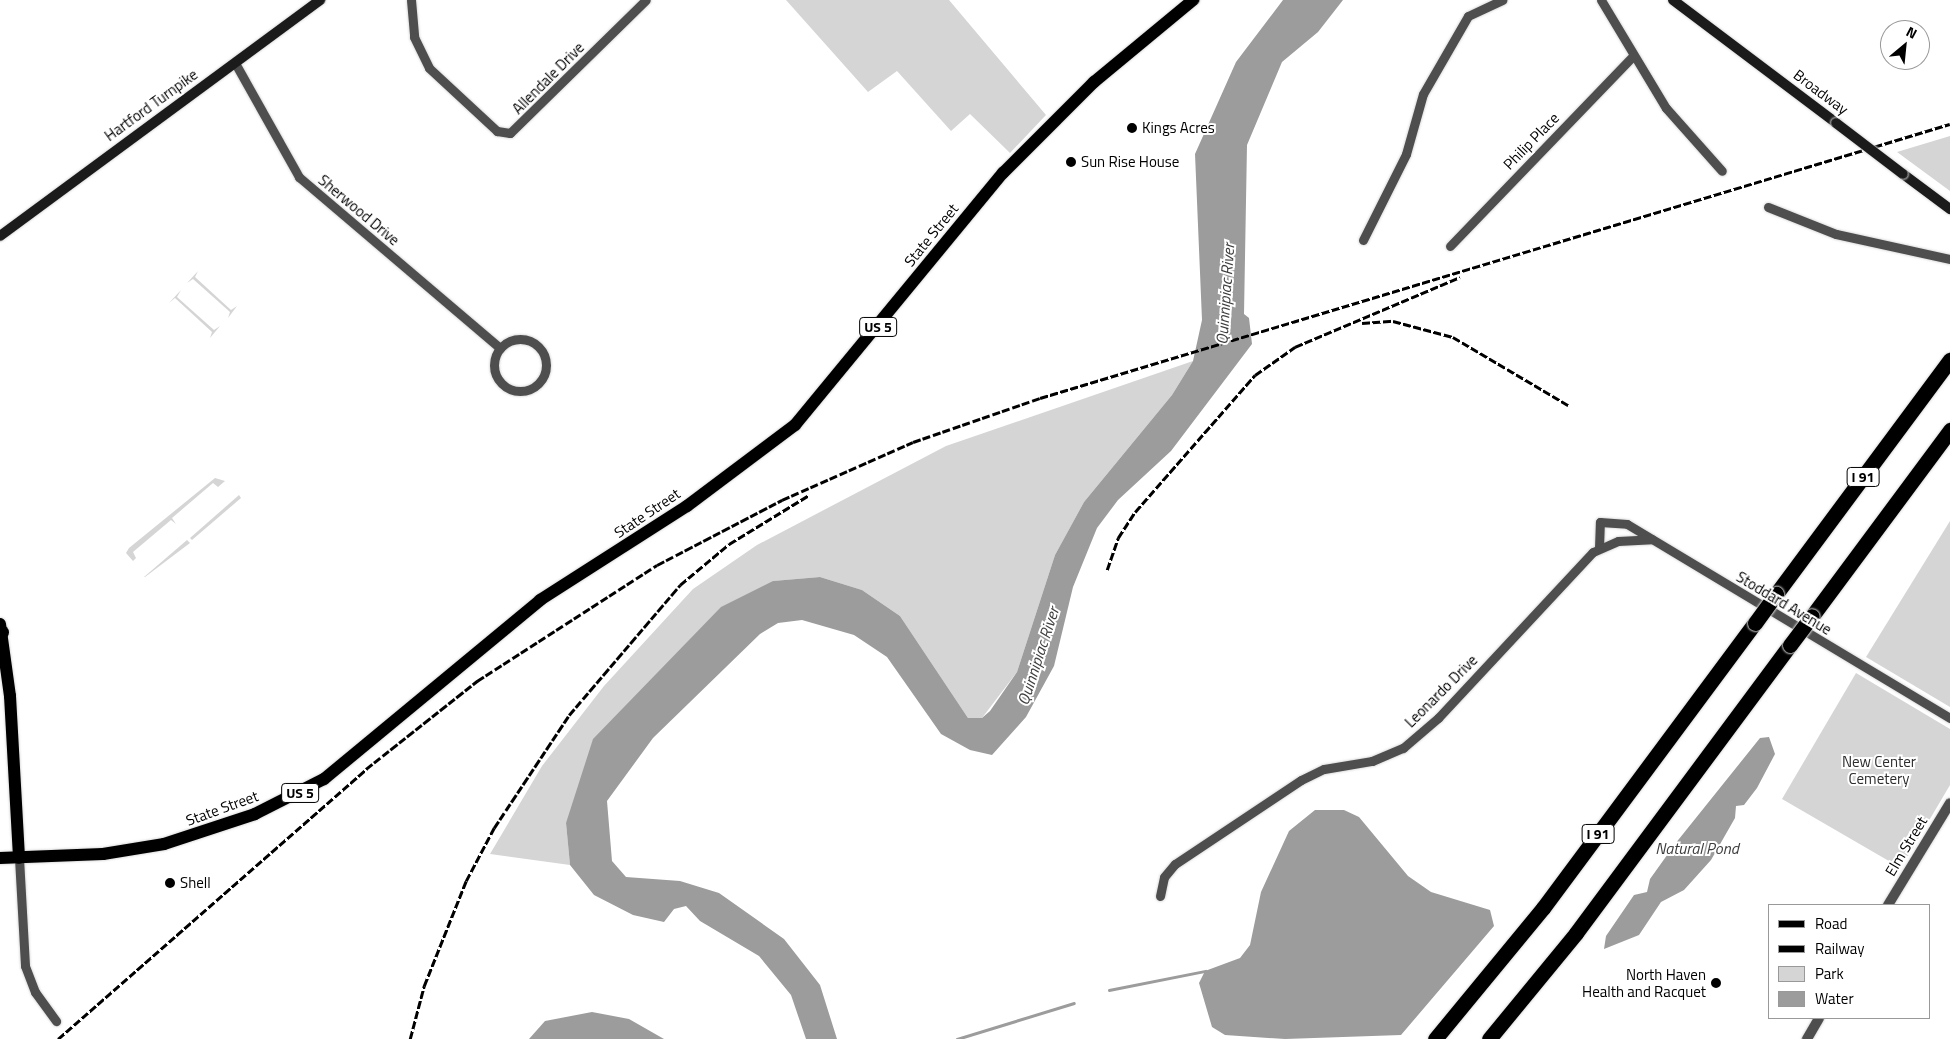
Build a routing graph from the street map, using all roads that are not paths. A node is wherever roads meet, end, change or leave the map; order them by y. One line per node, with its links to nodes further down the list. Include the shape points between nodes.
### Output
1 (320, 0): 9 (main road, Hartford Turnpike)
2 (411, 0): 3 (street, Allendale Drive, via 414,37 430,68 497,131 510,134)
3 (646, 0)
4 (1193, 0): 26 (main road, State Street / US 5, via 1094,82 1003,173 796,425 687,506 540,600 324,779 255,814 164,844 103,854)
5 (1502, 0): 14 (street, via 1468,16 1423,94 1406,154)
6 (1601, 0): 8 (street)
7 (1673, 0): 12 (main road, Broadway, bridge)
8 (1633, 56): 10 (street, via 1676,122); 15 (street, Philip Place)
9 (235, 63): 13 (main road, Hartford Turnpike); 17 (street, Sherwood Drive, via 299,177)
10 (1722, 172)
11 (1768, 207): 16 (street, via 1843,236)
12 (1950, 210)
13 (0, 236)
14 (1363, 240)
15 (1450, 246)
16 (1950, 260)
17 (500, 348): 17 (street, via 495,373 506,387 523,391 539,382 545,360 537,346 522,339)
18 (1950, 360): 31 (highway, I 91, bridge, via 1565,879)
19 (1950, 430): 32 (highway, I 91, bridge, via 1576,933)
20 (1652, 539): 21 (street); 21 (street, Stoddard Avenue, via 1622,522 1600,522); 23 (street, Stoddard Avenue)
21 (1599, 548): 27 (street, Leonardo Drive, via 1438,718 1403,748 1372,761 1324,769 1301,780 1176,864 1164,877)
22 (0, 629): 26 (main road, via 10,696)
23 (1950, 718)
24 (1950, 803): 28 (street, Elm Street)
25 (0, 858): 26 (main road, State Street / US 5)
26 (19, 858): 30 (street, via 25,966 35,992)
27 (1160, 896)
28 (1889, 904)
29 (1818, 1019): 33 (street)
30 (56, 1021)
31 (1435, 1039)
32 (1489, 1039)
33 (1806, 1039)

